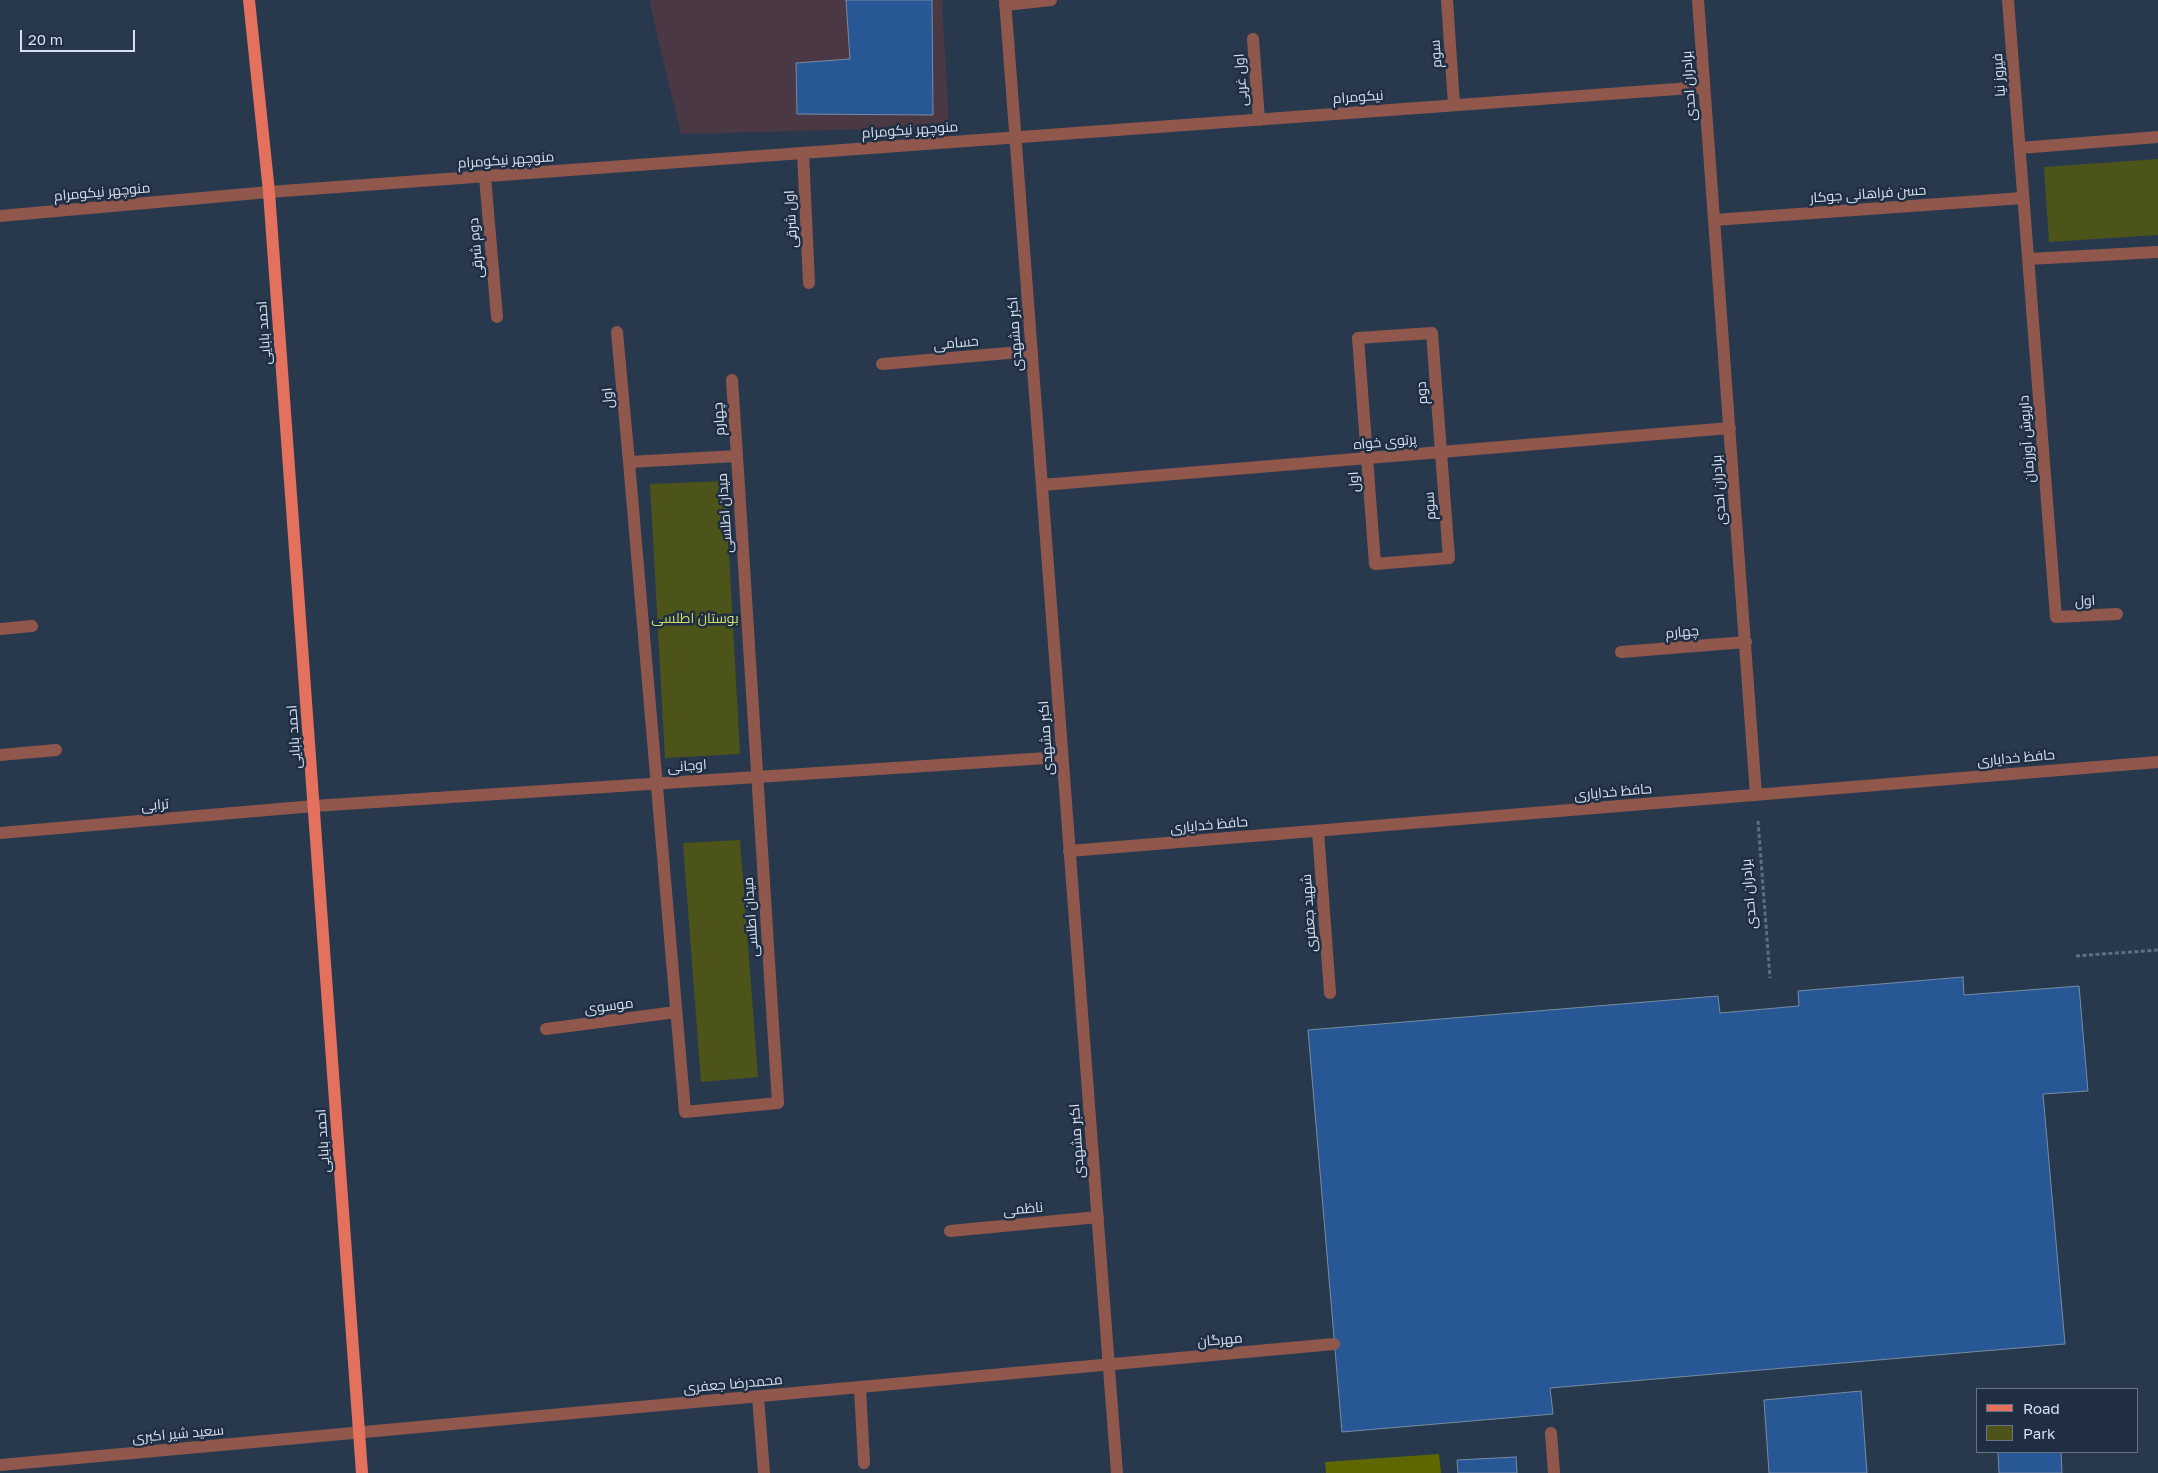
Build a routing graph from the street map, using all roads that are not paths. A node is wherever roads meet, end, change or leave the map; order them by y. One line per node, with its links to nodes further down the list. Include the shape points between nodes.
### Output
1 (249, 0): 16 (main road, احمد بابایی)
2 (1051, 0): 6 (street)
3 (1446, 0): 9 (street, سوم)
4 (1698, 0): 8 (street, برادران احدی)
5 (2008, 0): 13 (street, فیروز نیا)
6 (1005, 2): 11 (street, اکبر مشهدی)
7 (1253, 39): 10 (street, اول غربی)
8 (1704, 87): 9 (street, نیکومرام); 19 (street, برادران احدی)
9 (1454, 105): 10 (street, نیکومرام)
10 (1259, 120): 11 (street, نیکومرام)
11 (1015, 137): 14 (street, منوچهر نیکومرام); 26 (street, اکبر مشهدی)
12 (2158, 137): 13 (street)
13 (2020, 148): 17 (street)
14 (803, 153): 15 (street, منوچهر نیکومرام); 22 (street, اول شرقی)
15 (485, 176): 16 (street, منوچهر نیکومرام); 23 (street, دوم شرقی)
16 (269, 192): 18 (street, منوچهر نیکومرام); 49 (main road, احمد بابایی)
17 (2023, 198): 19 (street, حسن فراهانی جوکار); 21 (street)
18 (0, 216)
19 (1714, 220): 29 (street, برادران احدی)
20 (2158, 252): 21 (street)
21 (2028, 259): 37 (street, داریوش آورزمان)
22 (809, 283)
23 (497, 317)
24 (617, 332): 33 (street, اول)
25 (1358, 338): 30 (street, دوم, via 1432,333); 32 (street, اول)
26 (1031, 352): 27 (street, حسامی); 34 (street, اکبر مشهدی)
27 (882, 364)
28 (732, 380): 31 (street, چهارم)
29 (1730, 428): 30 (street, پرتوی خواه); 40 (street, برادران احدی)
30 (1441, 452): 32 (street, پرتوی خواه); 35 (street, سوم, via 1450,558)
31 (737, 456): 33 (street, میدان اطلسی); 46 (street, میدان اطلسی)
32 (1367, 458): 34 (street, پرتوی خواه); 35 (street, اول)
33 (629, 462): 47 (street)
34 (1042, 485): 44 (street, اکبر مشهدی)
35 (1375, 564)
36 (2116, 614): 37 (street, اول)
37 (2056, 617)
38 (32, 626): 39 (street)
39 (0, 629)
40 (1746, 642): 41 (street, چهارم); 48 (street, برادران احدی)
41 (1621, 652)
42 (56, 750): 43 (street)
43 (0, 755)
44 (1062, 757): 46 (street, اوجانی); 52 (street, اکبر مشهدی)
45 (2158, 762): 48 (street, حافظ خدایاری)
46 (757, 777): 47 (street, اوجانی); 54 (street, میدان اطلسی, via 778,1104 685,1112)
47 (657, 784): 49 (street, اوجانی); 54 (street)
48 (1756, 795): 50 (street, حافظ خدایاری)
49 (314, 806): 51 (street, ترابی); 62 (main road, احمد بابایی)
50 (1318, 831): 52 (street, حافظ خدایاری); 53 (street, شهید جعفری)
51 (0, 833)
52 (1070, 851): 56 (street, اکبر مشهدی)
53 (1330, 993)
54 (676, 1012): 55 (street, موسوی)
55 (546, 1029)
56 (1098, 1217): 57 (street, ناظمی); 59 (street, اکبر مشهدی)
57 (950, 1231)
58 (1334, 1344): 59 (street, مهرگان)
59 (1109, 1366): 60 (street, محمدرضا جعفری); 68 (street, اکبر مشهدی)
60 (860, 1388): 61 (street, محمدرضا جعفری); 64 (street)
61 (758, 1397): 62 (street, محمدرضا جعفری); 67 (street)
62 (359, 1433): 65 (street, سعید شیر اکبری); 66 (main road, احمد بابایی)
63 (1551, 1433): 69 (street)
64 (864, 1463)
65 (0, 1465)
66 (362, 1473)
67 (764, 1473)
68 (1117, 1473)
69 (1554, 1473)

